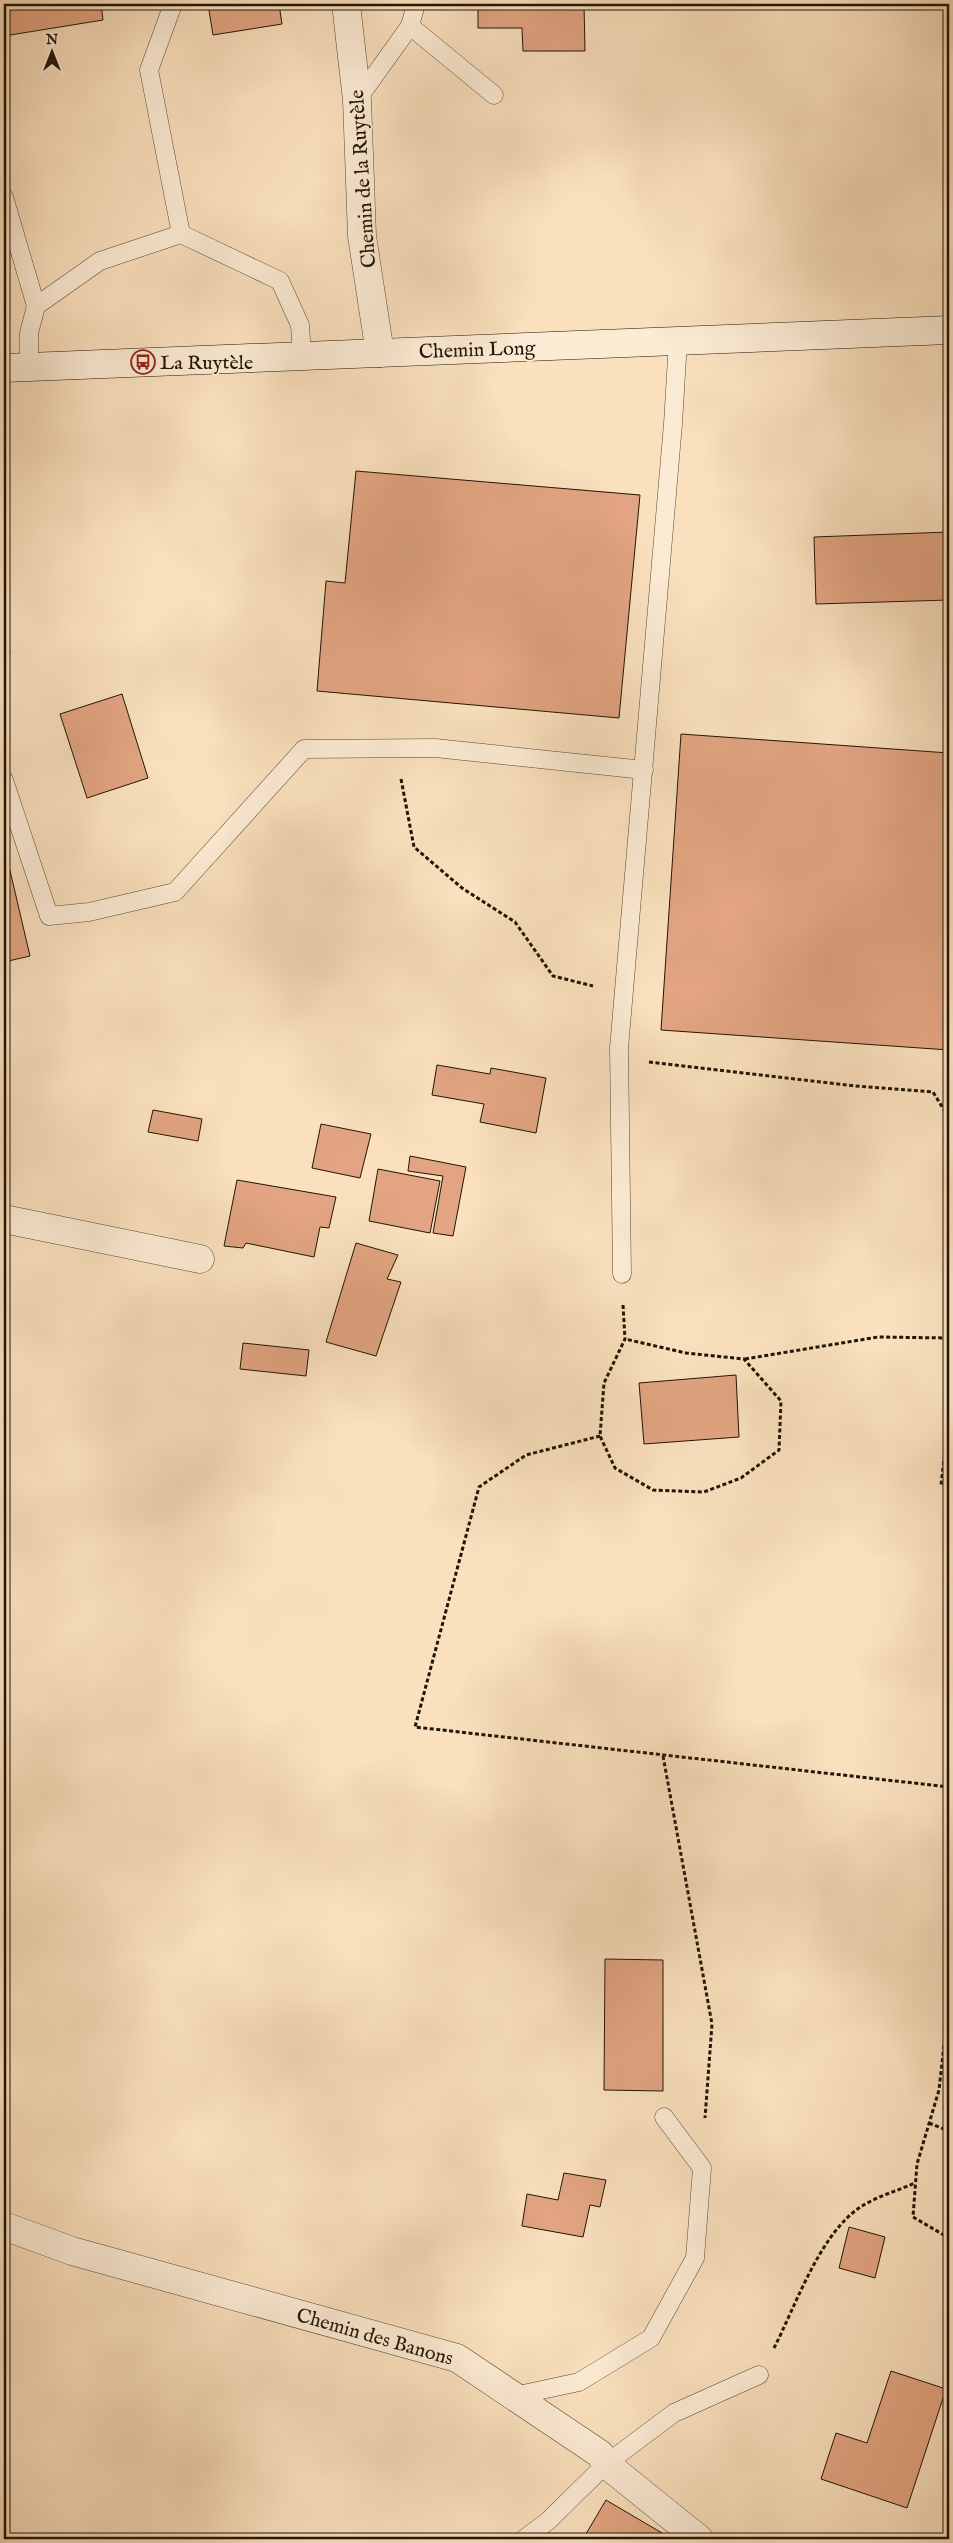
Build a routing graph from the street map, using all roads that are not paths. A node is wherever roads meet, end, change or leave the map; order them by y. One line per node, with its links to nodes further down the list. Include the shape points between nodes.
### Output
1 (173, 4): 8 (lane, via 149,70)
2 (346, 4): 6 (street, Chemin de la Ruytèle)
3 (416, 4): 4 (lane)
4 (410, 26): 5 (lane); 6 (lane)
5 (494, 95)
6 (357, 100): 12 (street, Chemin de la Ruytèle, via 362,236)
7 (4, 197): 9 (lane)
8 (181, 234): 9 (lane, via 100,261); 13 (lane, via 280,281 300,325)
9 (36, 306): 14 (lane)
10 (949, 330): 11 (street, Chemin Long)
11 (678, 341): 12 (street, Chemin Long); 15 (lane)
12 (380, 353): 13 (street, Chemin Long)
13 (302, 356): 14 (street, Chemin Long)
14 (16, 368)
15 (644, 770): 16 (lane, via 435,748 304,749 175,892 89,912 49,916); 19 (lane, via 619,1058)
16 (4, 780)
17 (4, 1219): 18 (street)
18 (200, 1259)
19 (622, 1274)
20 (664, 2117): 23 (lane, via 702,2168 695,2258 651,2338 579,2382)
21 (4, 2226): 23 (street, Chemin des Banons, via 72,2251 457,2358)
22 (760, 2375): 24 (lane, via 674,2413)
23 (514, 2396): 24 (street, Chemin des Banons, via 600,2454)
24 (606, 2464): 25 (lane, via 548,2521); 26 (street, Chemin des Banons)
25 (524, 2539)
26 (699, 2539)

